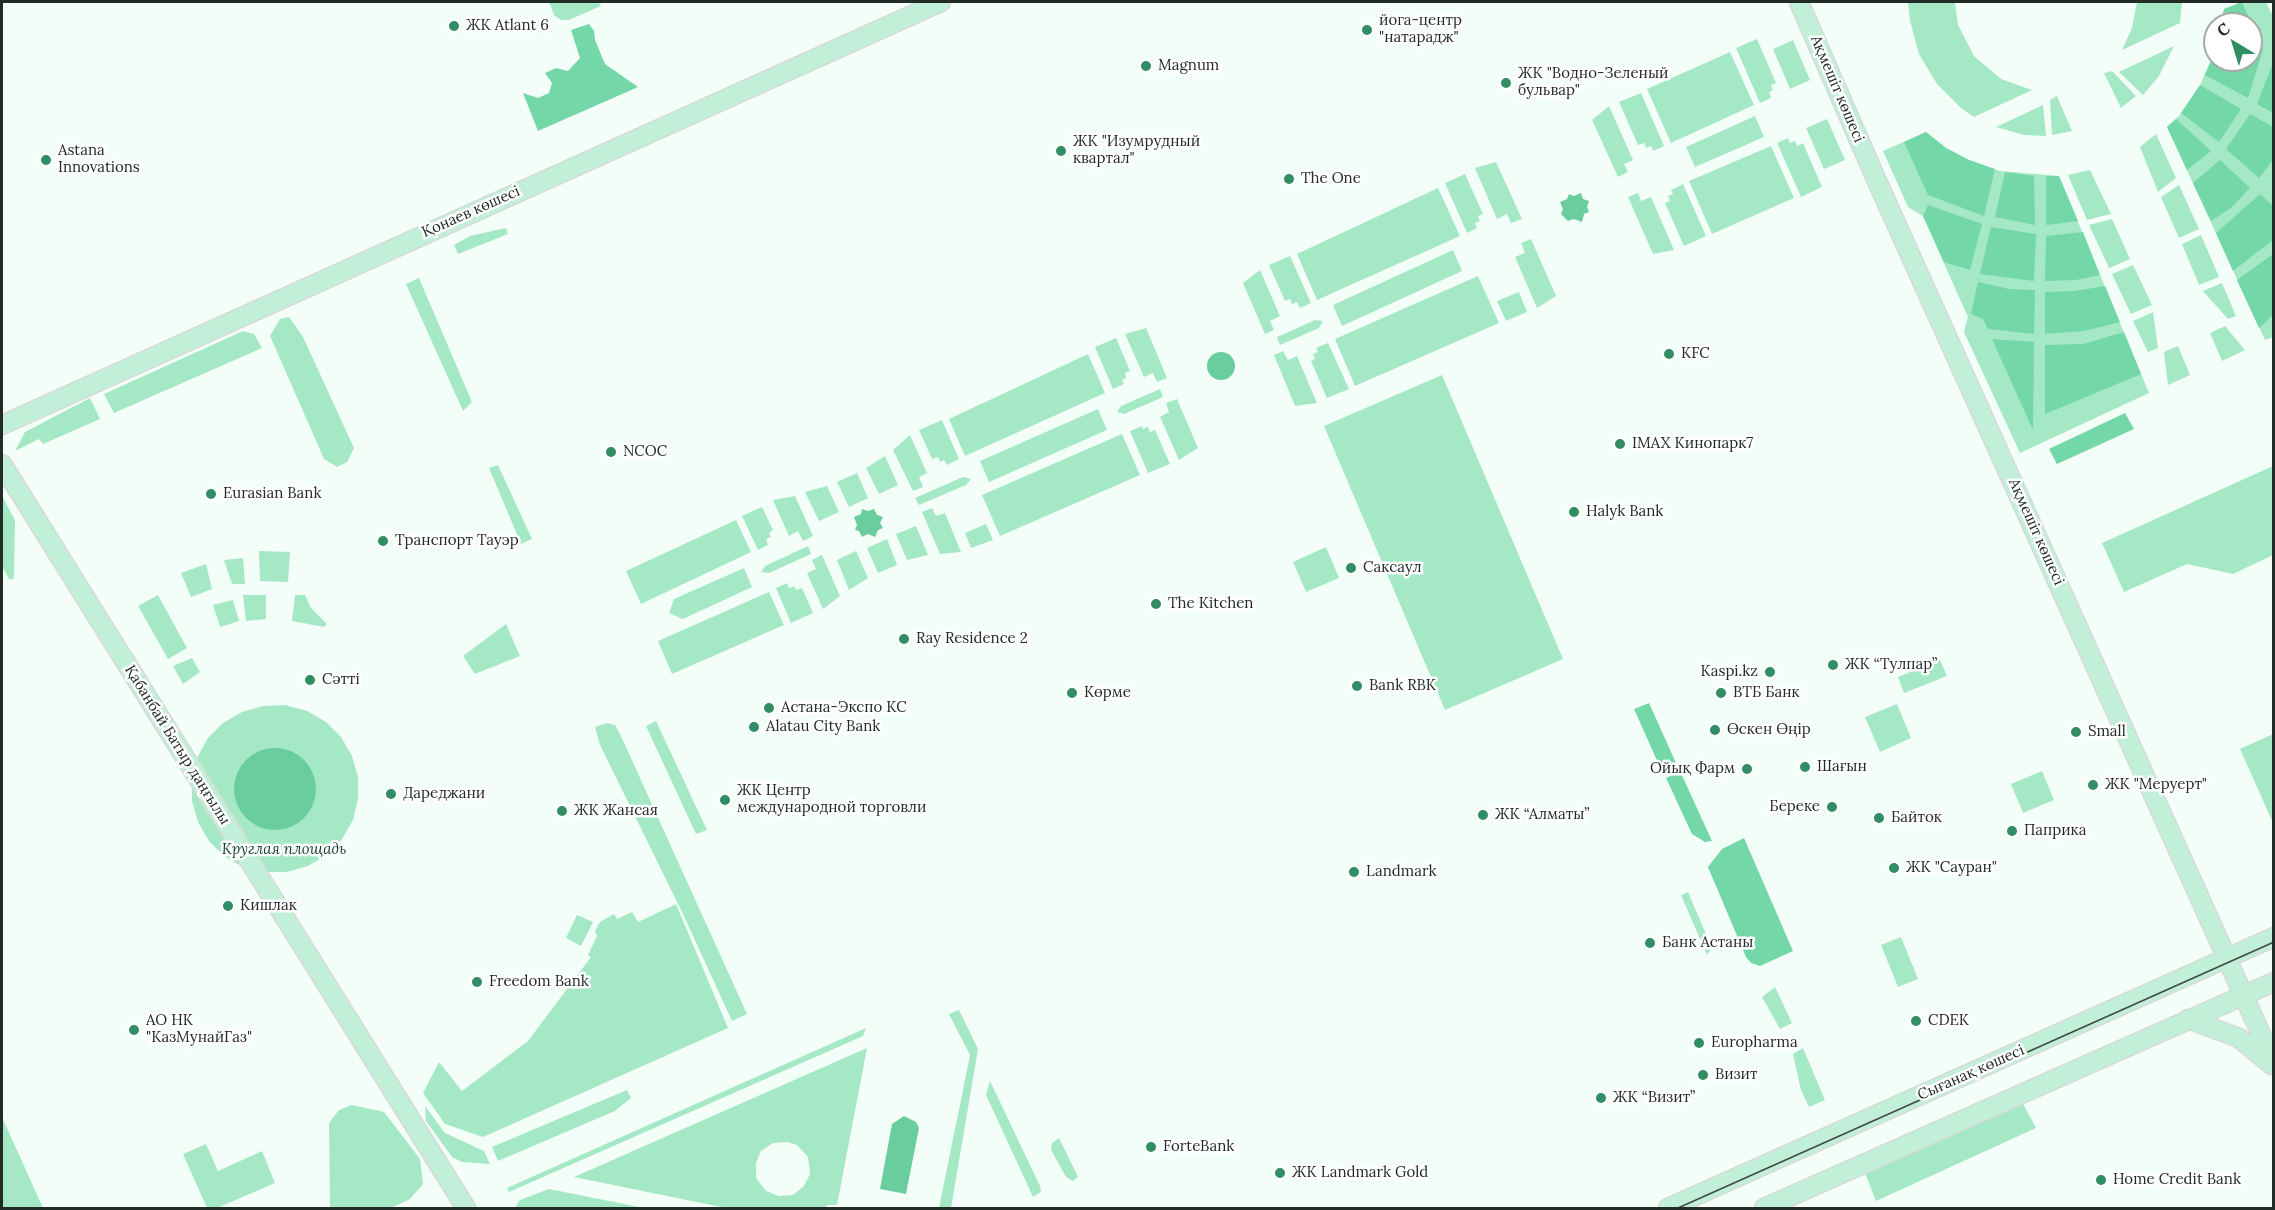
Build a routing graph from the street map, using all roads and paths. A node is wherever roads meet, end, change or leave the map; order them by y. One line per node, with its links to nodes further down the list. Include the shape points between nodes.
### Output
1 (941, 2): 3 (main road, Қонаев көшесі)
2 (1799, 2): 6 (main road, Ақмешіт көшесі)
3 (2, 425)
4 (2, 464): 11 (main road, Қабанбай Батыр даңғылы)
5 (2274, 937): 6 (main road, Сығанақ көшесі)
6 (2226, 958): 8 (main road, Ақмешіт көшесі); 12 (main road, Сығанақ көшесі)
7 (2270, 984): 8 (main road)
8 (2243, 995): 9 (main road); 10 (main road, Ақмешіт көшесі)
9 (2188, 1019): 10 (main road, via 2239,1038); 13 (main road)
10 (2274, 1065)
11 (466, 1209)
12 (1668, 1209)
13 (1764, 1209)

